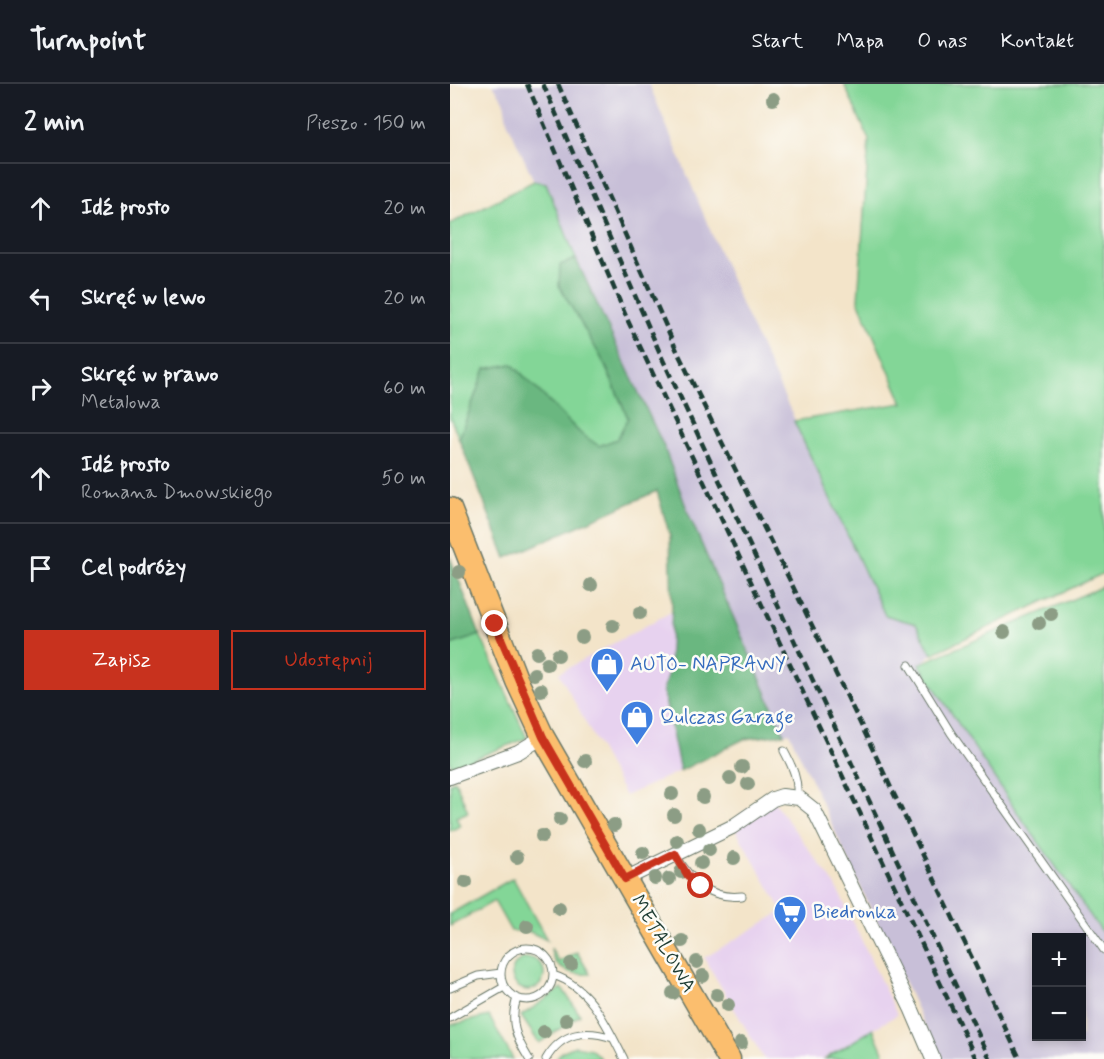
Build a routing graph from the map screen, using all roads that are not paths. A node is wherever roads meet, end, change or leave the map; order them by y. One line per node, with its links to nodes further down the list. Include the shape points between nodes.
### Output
1 (450, 510): 3 (main road, METALOWA)
2 (909, 665): 10 (lane, via 951,733)
3 (543, 737): 5 (street, via 518,752); 8 (main road, METALOWA)
4 (784, 751): 6 (lane, via 794,771)
5 (450, 777)
6 (797, 798): 7 (street, via 773,799 732,827); 22 (street, via 814,810)
7 (675, 854): 8 (street); 9 (lane, via 688,876 712,893)
8 (625, 879): 21 (main road, METALOWA)
9 (742, 896)
10 (1104, 950)
11 (501, 973): 12 (lane, via 508,956 532,948 547,957); 13 (lane); 14 (lane, via 478,976)
12 (553, 975): 15 (lane, via 542,995); 17 (lane, via 578,987 594,1005)
13 (504, 987): 15 (lane); 16 (lane)
14 (450, 988)
15 (517, 998): 18 (lane, via 513,1025)
16 (450, 1018)
17 (613, 1038): 19 (lane, via 580,1033 559,1042); 20 (lane)
18 (529, 1059)
19 (546, 1059)
20 (624, 1059)
21 (729, 1059)
22 (933, 1059)

